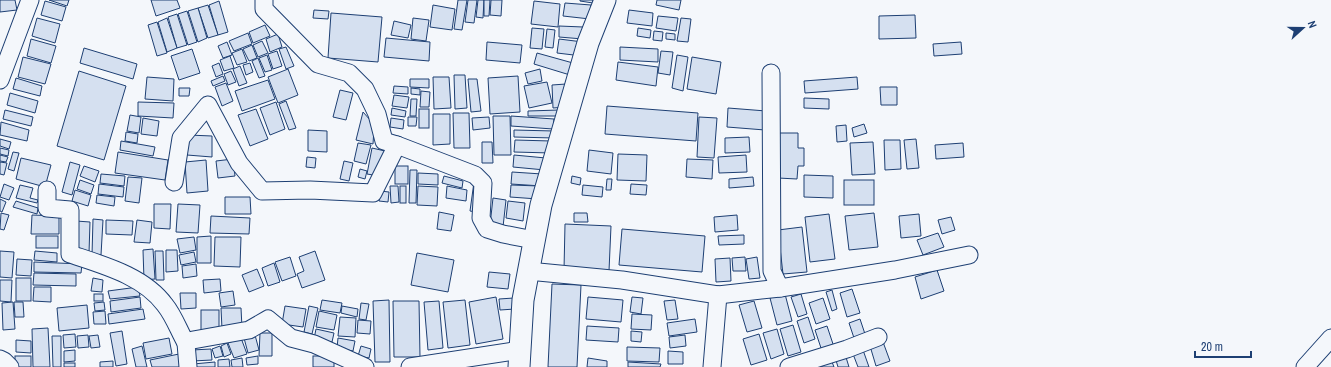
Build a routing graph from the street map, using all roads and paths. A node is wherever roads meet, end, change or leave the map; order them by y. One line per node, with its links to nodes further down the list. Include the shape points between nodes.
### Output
1 (30, 0): 5 (street)
2 (264, 0): 6 (street, via 264,8 318,64 349,73 365,89 377,114 384,142)
3 (605, 0): 9 (street, via 588,43 541,205)
4 (771, 73): 12 (street, via 772,271)
5 (0, 80)
6 (397, 145): 7 (street, via 373,193 310,190 262,192 239,163 208,105 181,138); 9 (street, via 475,175 483,183 482,218 487,229)
7 (174, 182)
8 (47, 190): 16 (street, via 47,208 70,210 70,254 138,281 150,290 165,305)
9 (534, 240): 11 (street)
10 (969, 255): 12 (street, via 895,270)
11 (528, 271): 13 (street, via 622,280); 17 (street, via 523,300)
12 (780, 288): 13 (street)
13 (718, 295): 23 (street)
14 (878, 337): 24 (street, via 847,350)
15 (1331, 338): 25 (street)
16 (186, 343): 20 (street); 21 (street, via 249,330 268,319 291,338 314,344)
17 (520, 358): 22 (street)
18 (0, 359): 19 (street)
19 (10, 367)
20 (188, 367)
21 (365, 367)
22 (410, 367)
23 (712, 367)
24 (789, 367)
25 (1306, 367)

